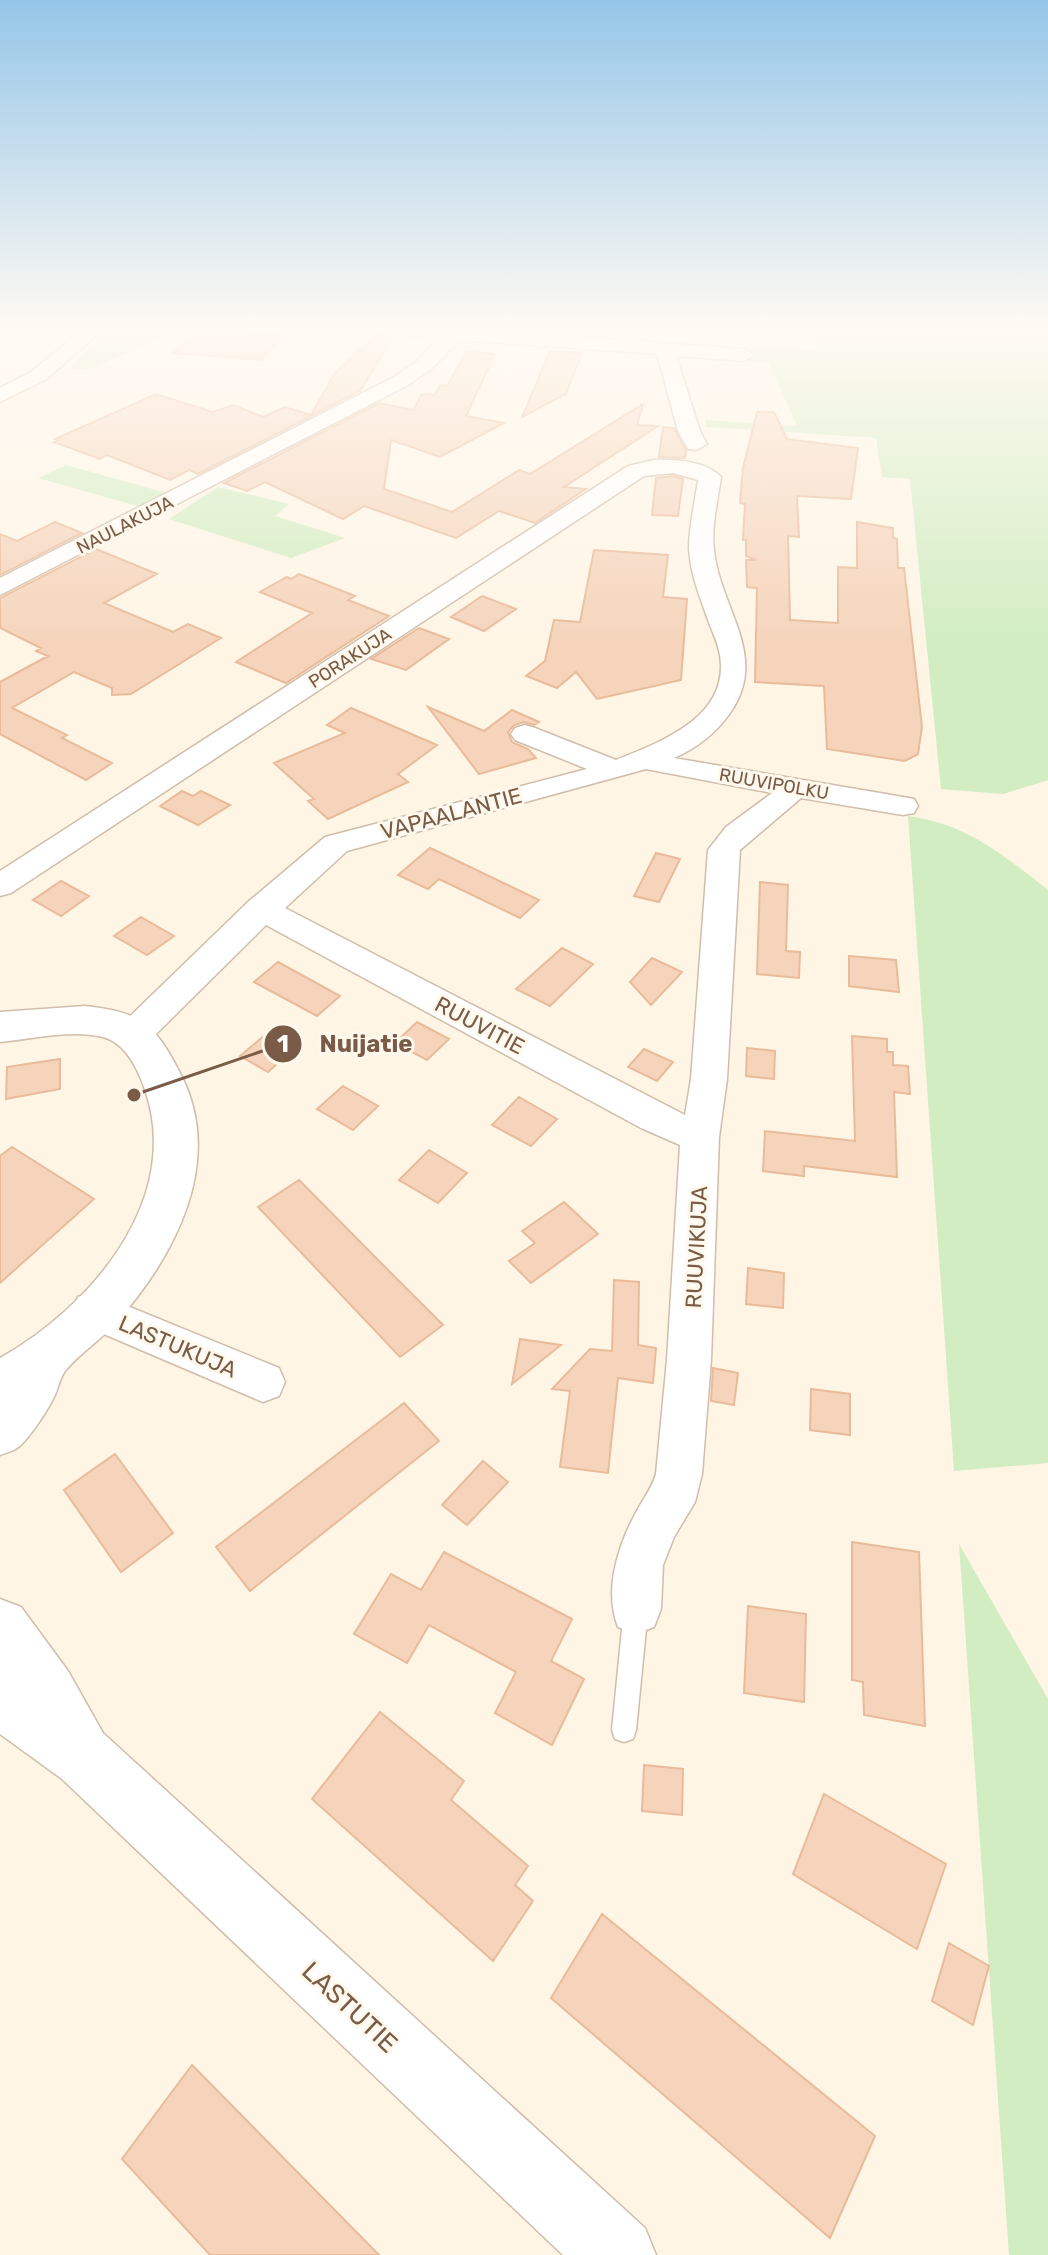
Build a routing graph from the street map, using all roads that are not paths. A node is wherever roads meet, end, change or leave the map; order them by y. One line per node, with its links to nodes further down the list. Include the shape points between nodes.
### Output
1 (302, 432): 5 (street, NAULAKUJA)
2 (690, 432): 3 (street)
3 (696, 444)
4 (710, 477): 7 (street, VAPAALANTIE, via 701,547 733,654 730,690 693,736); 11 (street, PORAKUJA, via 675,467 636,471)
5 (0, 588)
6 (525, 734): 8 (street)
7 (646, 759): 8 (street, VAPAALANTIE); 9 (street, RUUVIPOLKU)
8 (616, 770): 12 (street, VAPAALANTIE, via 336,844)
9 (794, 787): 10 (street, RUUVIPOLKU); 15 (street, RUUVIKUJA, via 782,804 729,840 724,850 709,1079)
10 (903, 806)
11 (0, 886)
12 (260, 910): 14 (street, VAPAALANTIE); 15 (street, RUUVITIE, via 654,1118)
13 (0, 1027): 14 (street, via 77,1021)
14 (134, 1034): 16 (street, via 158,1070 175,1116 177,1163 162,1214 141,1257)
15 (700, 1137): 21 (street, RUUVIKUJA, via 679,1474 639,1565)
16 (93, 1310): 17 (street); 18 (street, LASTUKUJA)
17 (43, 1359): 19 (street); 20 (street, via 34,1386)
18 (263, 1382)
19 (0, 1386)
20 (0, 1431)
21 (636, 1609): 24 (lane, RUUVIKUJA)
22 (0, 1628): 25 (street, LASTUTIE, via 47,1692)
23 (0, 1697): 25 (street, LASTUTIE)
24 (624, 1730)
25 (84, 1757): 26 (street, LASTUTIE)
26 (618, 2255)

